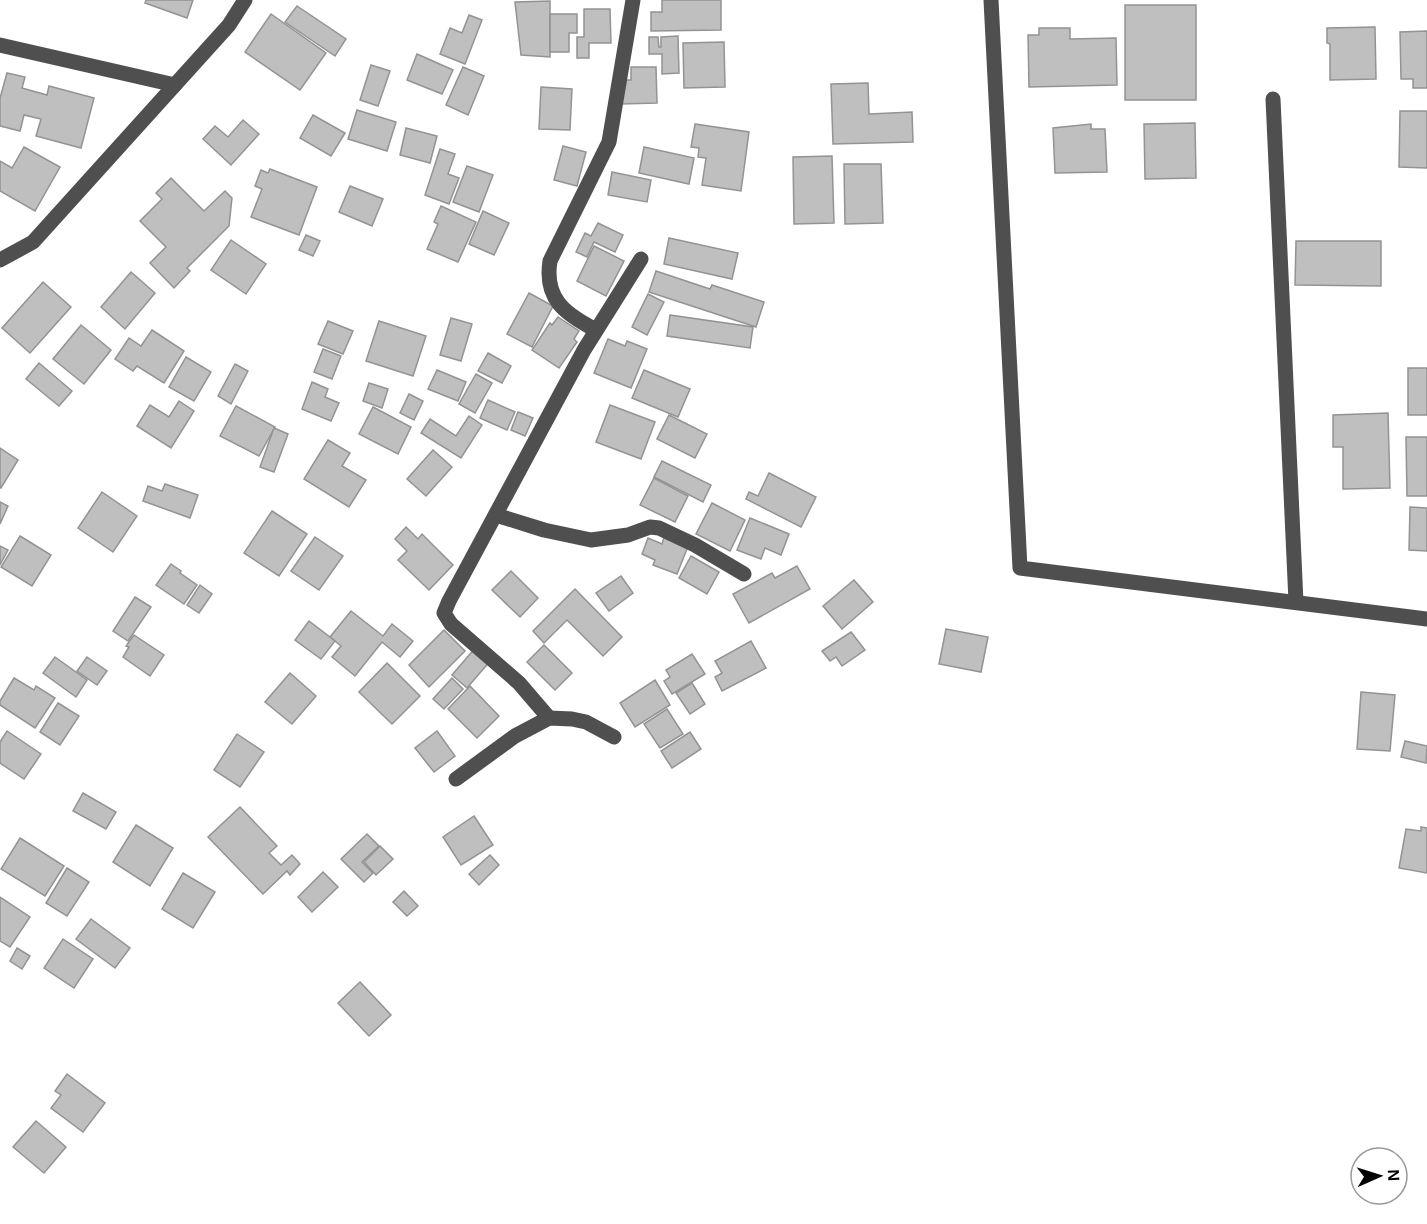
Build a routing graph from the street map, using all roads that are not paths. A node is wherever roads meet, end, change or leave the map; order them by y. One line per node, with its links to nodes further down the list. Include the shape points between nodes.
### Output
1 (245, 0): 5 (street)
2 (633, 0): 9 (street, via 609,142 550,261 548,276 559,305 574,319)
3 (991, 0): 12 (street, via 1020,568)
4 (0, 45): 5 (street)
5 (175, 85): 8 (street, via 33,242)
6 (1273, 99): 12 (street)
7 (641, 259): 9 (street)
8 (0, 260)
9 (596, 330): 10 (street)
10 (496, 515): 11 (street, via 591,540 659,528); 14 (street, via 444,613 451,624 519,683)
11 (744, 574)
12 (1296, 602): 13 (street)
13 (1427, 619)
14 (549, 718): 15 (street, via 586,722); 16 (street, via 515,736)
15 (614, 737)
16 (456, 779)

